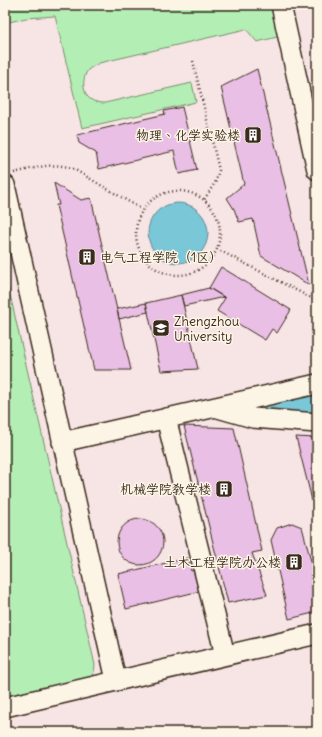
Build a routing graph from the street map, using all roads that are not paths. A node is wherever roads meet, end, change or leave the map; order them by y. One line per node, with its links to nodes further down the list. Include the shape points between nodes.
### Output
1 (281, 5): 2 (lane)
2 (317, 170)
3 (9, 179): 8 (lane)
4 (317, 384): 5 (lane)
5 (216, 407): 6 (lane); 7 (lane, via 253,418)
6 (166, 418): 8 (lane); 10 (lane)
7 (317, 423)
8 (62, 442): 11 (lane)
9 (317, 634): 10 (lane)
10 (225, 655): 11 (lane)
11 (116, 680): 12 (lane)
12 (5, 707)

